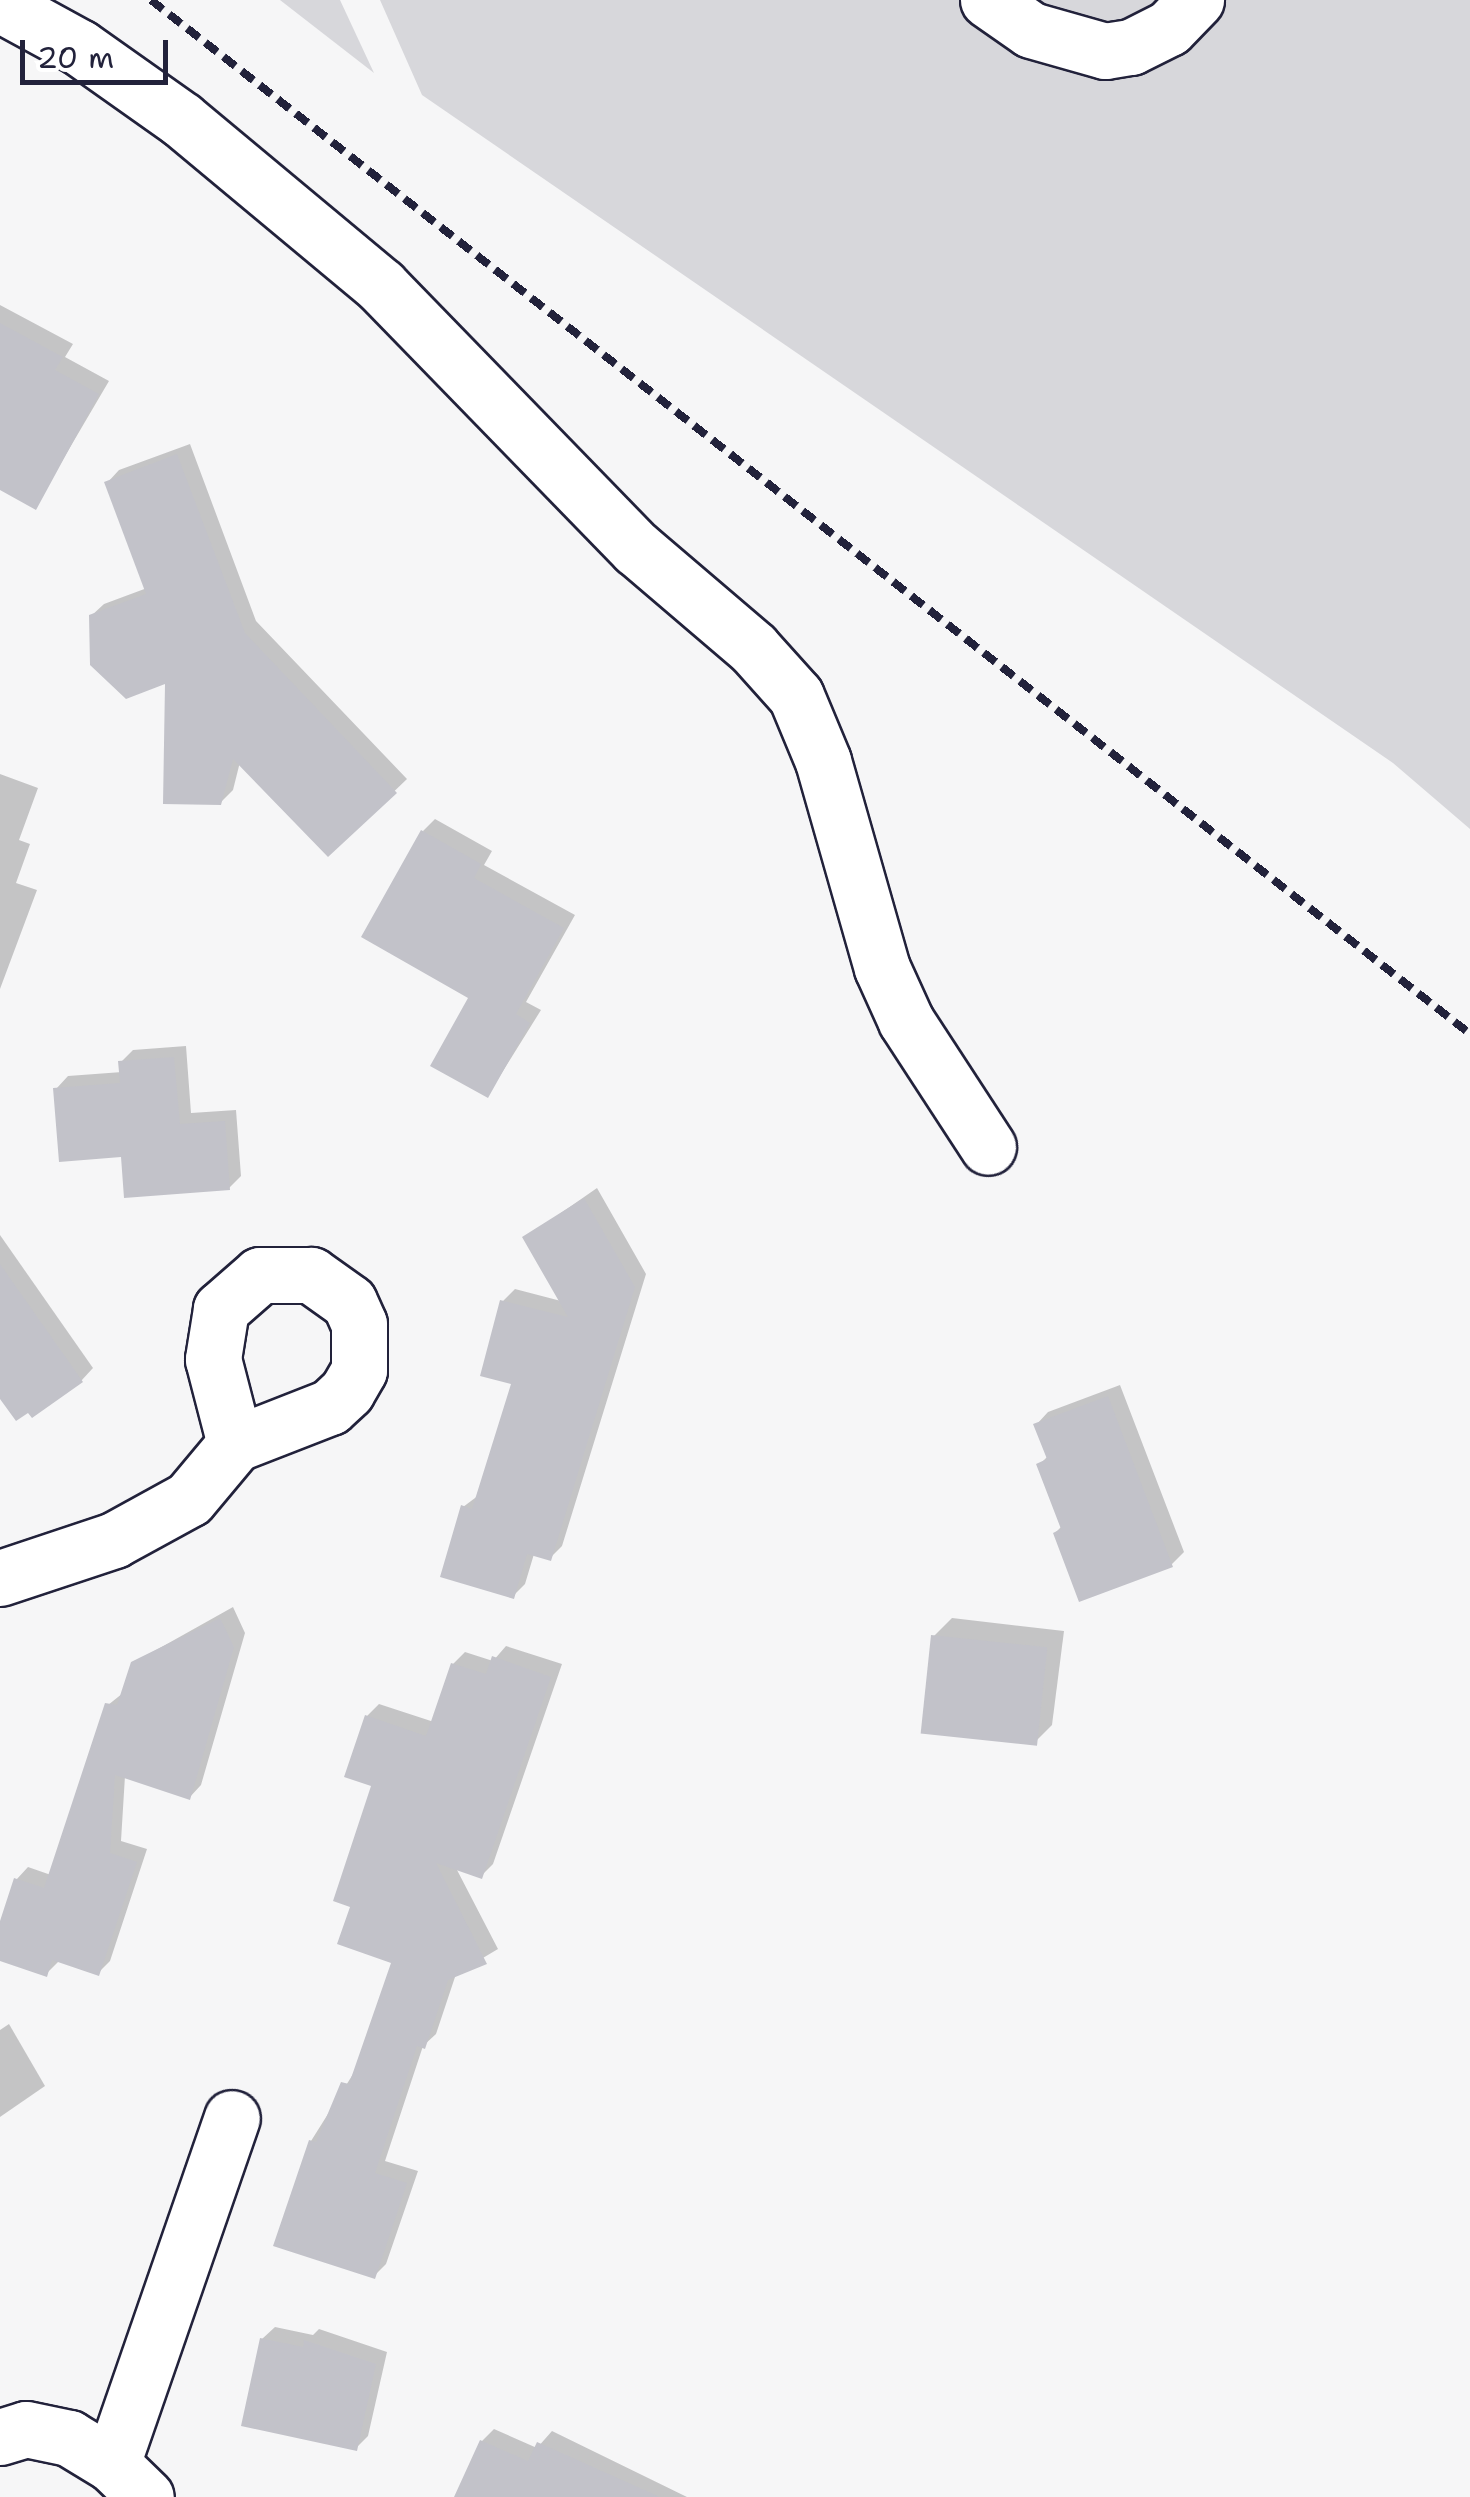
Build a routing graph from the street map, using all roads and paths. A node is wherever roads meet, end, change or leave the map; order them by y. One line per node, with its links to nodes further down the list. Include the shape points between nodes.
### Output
1 (988, 0): 2 (street, via 1031,30 1105,51 1132,47 1169,28)
2 (1196, 0)
3 (0, 4): 4 (street, via 79,47 182,120 381,286 636,548 753,648 796,696 824,761 882,968 906,1021)
4 (988, 1146)
5 (236, 1444): 6 (street, via 189,1498 114,1540)
6 (0, 1578)
7 (232, 2118): 9 (street)
8 (0, 2437): 9 (street, via 26,2430 69,2438)
9 (129, 2480)

